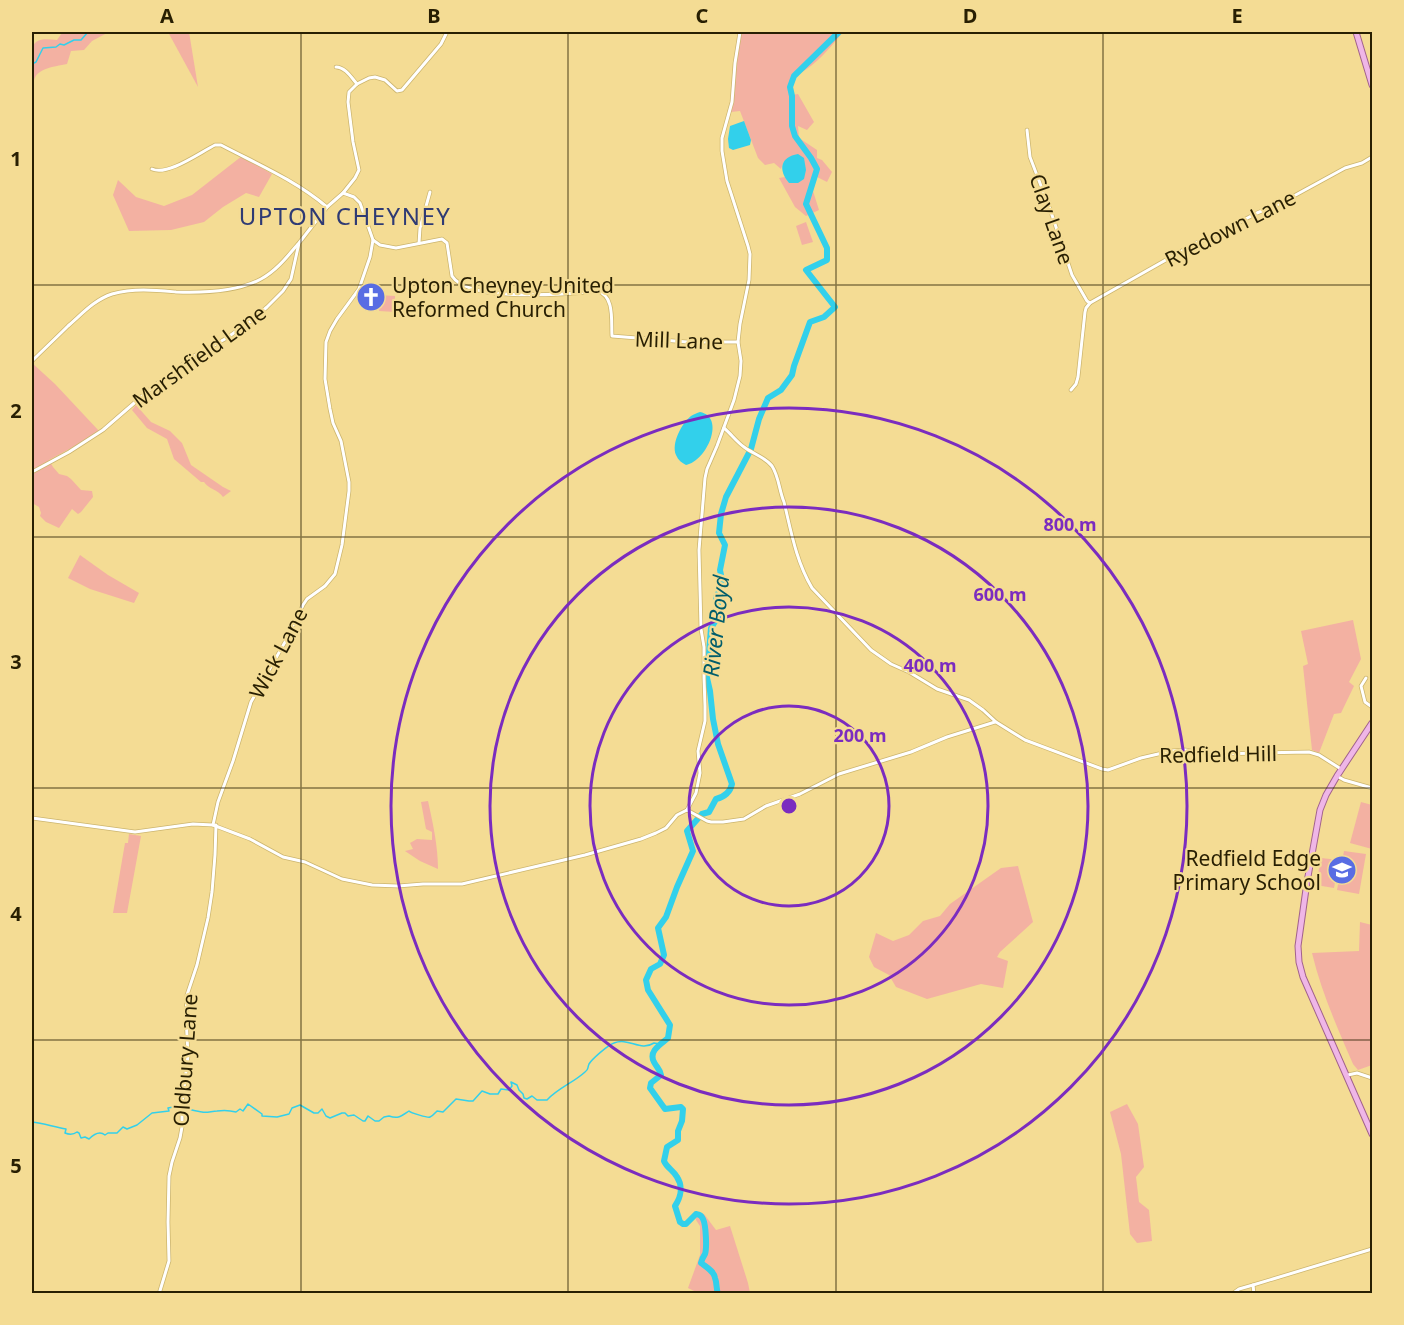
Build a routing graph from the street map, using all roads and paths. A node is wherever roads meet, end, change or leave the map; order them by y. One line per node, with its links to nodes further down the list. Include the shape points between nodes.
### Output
1 (446, 32): 5 (street, via 441,44 402,90 375,77)
2 (740, 32): 17 (street, via 732,102 722,138 727,181 750,254)
3 (1356, 32): 6 (main road)
4 (336, 67): 5 (street, via 346,71)
5 (357, 84): 11 (street, Marshfield Lane, via 348,98 359,170)
6 (1372, 85)
7 (1027, 130): 16 (street, Clay Lane, via 1030,156 1072,275)
8 (1372, 157): 16 (street, Ryedown Lane, via 1184,249)
9 (152, 169): 12 (street, via 159,172 172,168 221,145 290,180)
10 (430, 192): 15 (street)
11 (343, 193): 12 (street, Marshfield Lane); 13 (street, via 360,203)
12 (327, 207): 14 (street, Marshfield Lane)
13 (373, 240): 15 (street, Mill Lane, via 396,248); 31 (street, Wick Lane, via 359,289 326,342 325,379 349,482 346,524 335,574 303,605 251,702)
14 (299, 243): 18 (street, via 274,269 246,285 188,292 148,289 111,295 82,313); 21 (street, Marshfield Lane, via 291,279 251,321 194,356 94,436)
15 (419, 243): 17 (street, Mill Lane, via 445,241 452,276 464,286 523,295 602,292 611,311 612,336)
16 (1090, 303): 19 (street, via 1085,312 1078,377)
17 (738, 342): 20 (street, via 740,376)
18 (32, 361)
19 (1071, 390)
20 (724, 428): 24 (street, Redfield Hill, via 746,449 769,463 777,477 798,558 812,588 871,650 927,684 969,700); 29 (street, via 705,478 699,550 705,721 696,793)
21 (32, 472)
22 (1366, 678): 23 (street, via 1361,686 1365,702)
23 (1372, 707)
24 (996, 722): 26 (street, Redfield Hill, via 1025,740 1108,770 1156,754 1185,750 1216,754 1309,752); 29 (street, via 839,774 744,819 711,822)
25 (1372, 726): 26 (main road)
26 (1341, 770): 27 (main road)
27 (1337, 776): 28 (street); 33 (main road, via 1320,810 1298,953 1307,986)
28 (1372, 788)
29 (687, 810): 31 (street, via 666,828 640,839 453,885 384,886 351,882 283,857)
30 (32, 818): 31 (street, via 135,832)
31 (214, 825): 38 (street, Oldbury Lane, via 216,855 208,918 187,995 188,1056 181,1131 168,1188 169,1261)
32 (1372, 1073): 34 (street)
33 (1348, 1075): 34 (street); 35 (main road)
34 (1370, 1077)
35 (1372, 1134)
36 (1372, 1249): 37 (street)
37 (1253, 1285): 39 (street); 40 (street)
38 (159, 1293)
39 (1232, 1293)
40 (1254, 1293)

